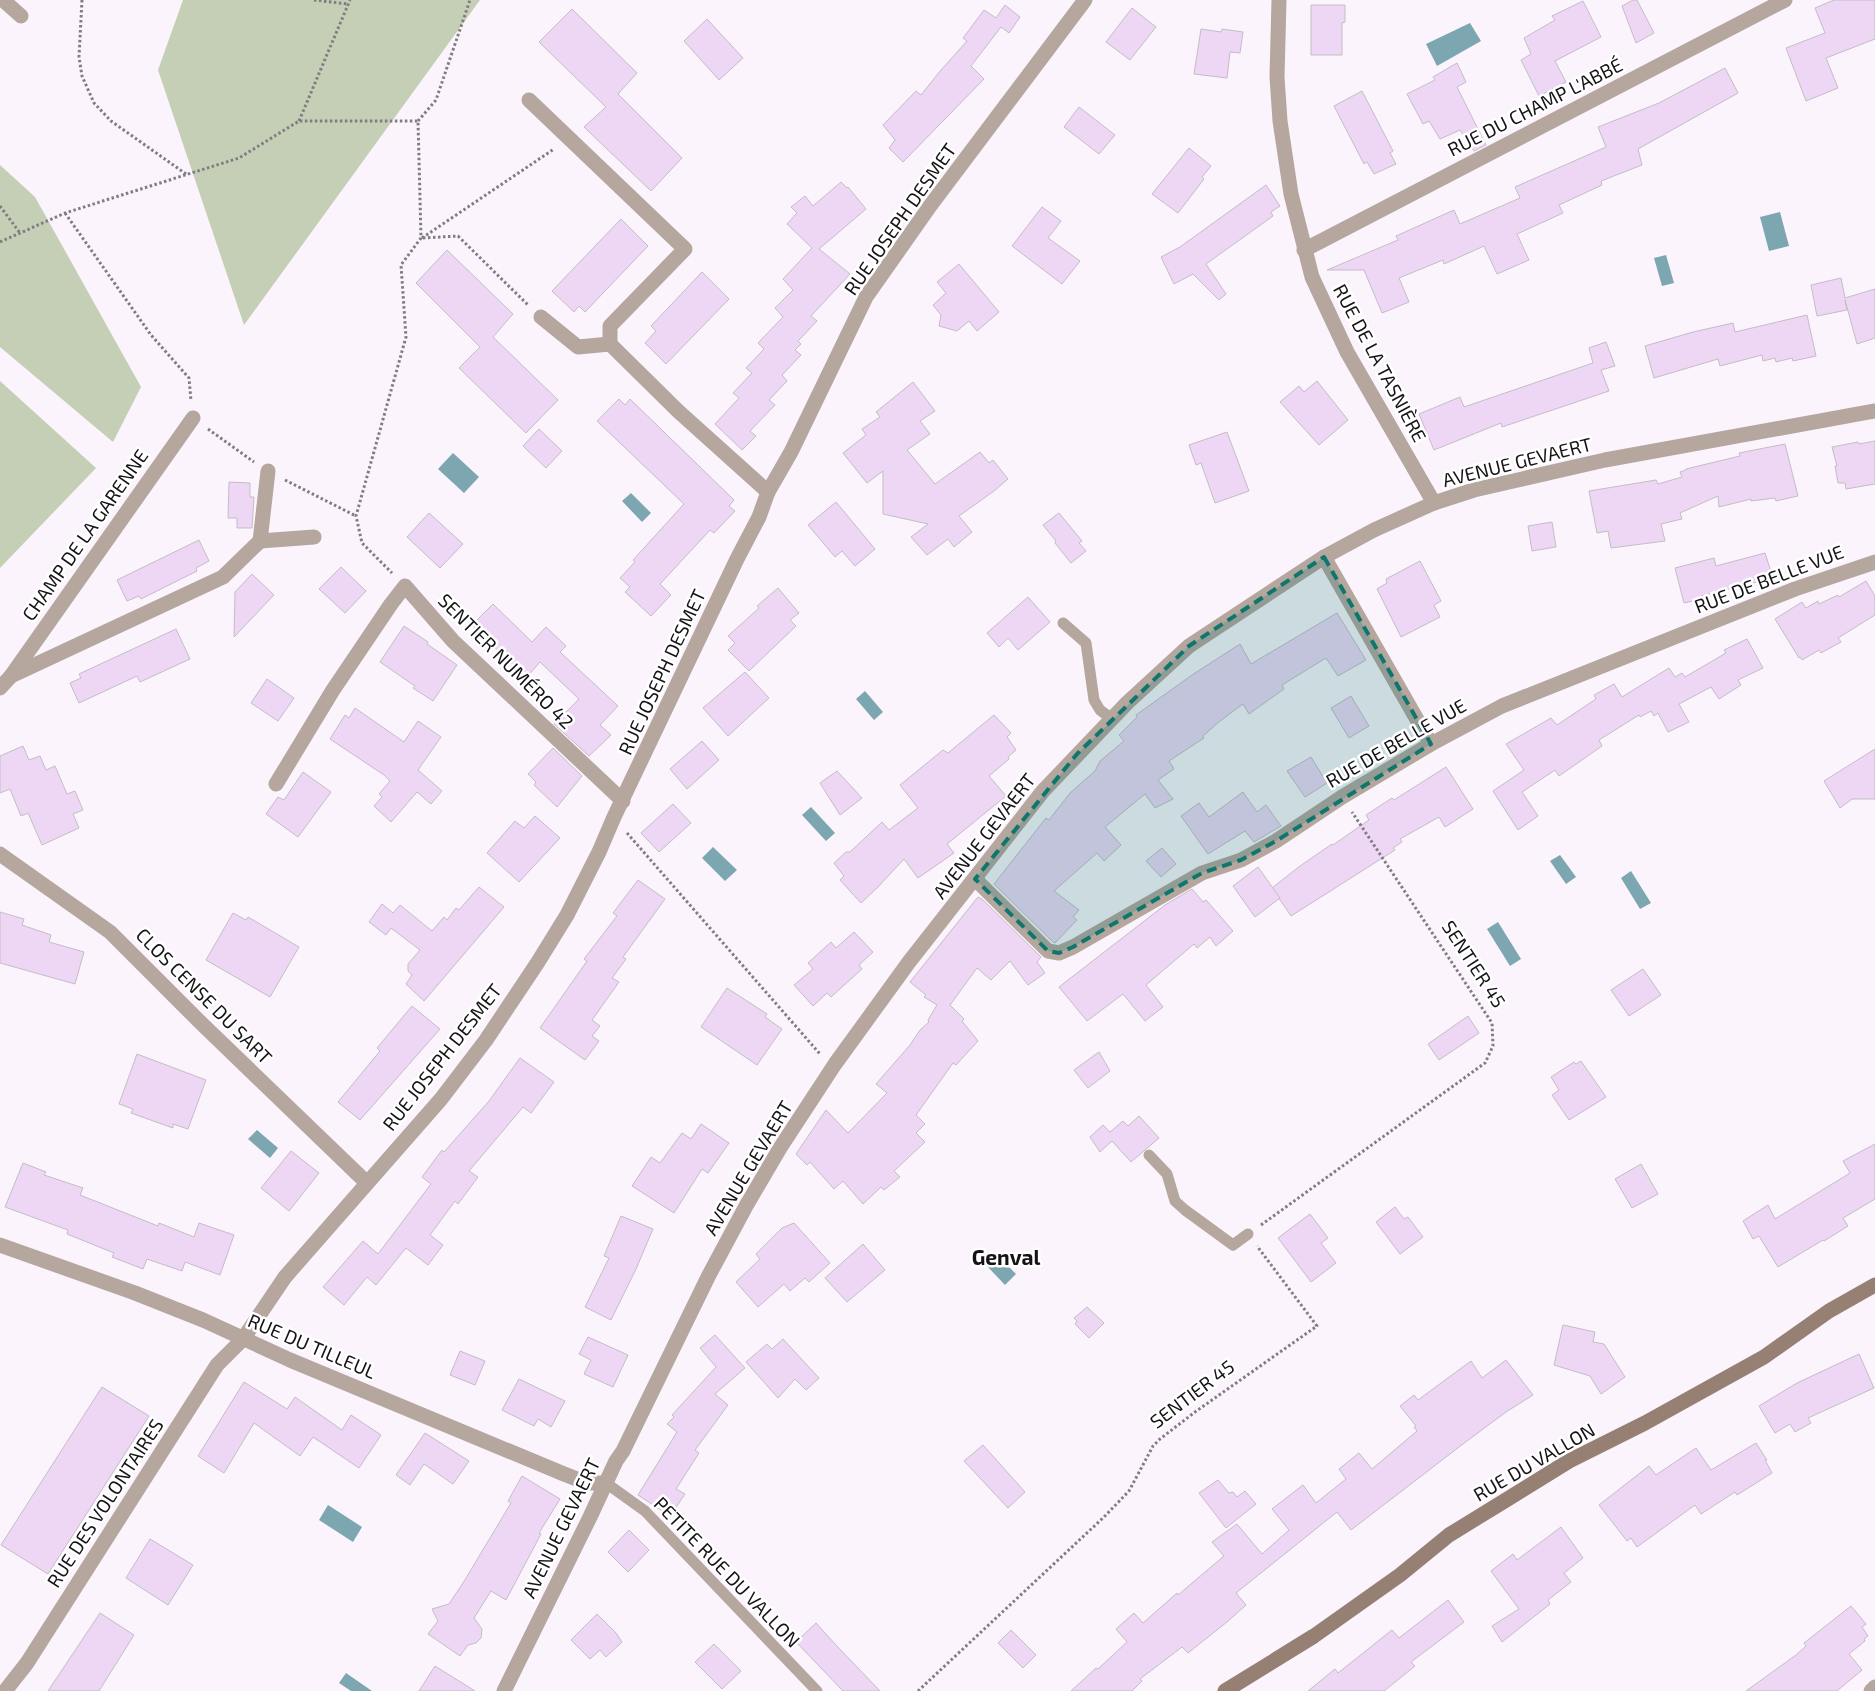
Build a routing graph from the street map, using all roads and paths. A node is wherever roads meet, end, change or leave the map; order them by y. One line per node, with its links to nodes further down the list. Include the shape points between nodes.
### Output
1 (3, 0): 9 (street)
2 (82, 0): 14 (path, via 79,57 82,76 94,103 111,121)
3 (314, 0): 8 (path)
4 (470, 0): 12 (path, via 436,100)
5 (1084, 0): 26 (street, RUE JOSEPH DESMET, via 866,297 791,452)
6 (1279, 0): 20 (street, RUE DE LA TASNIÈRE, via 1277,77 1280,122)
7 (1785, 0): 20 (street, RUE DU CHAMP L'ABBÉ)
8 (349, 2): 11 (path)
9 (21, 16)
10 (529, 100): 13 (street)
11 (300, 121): 12 (path); 14 (path, via 239,158)
12 (418, 121): 18 (path)
13 (569, 140): 18 (path); 22 (street, via 685,250 610,326)
14 (186, 175): 16 (path)
15 (0, 206): 17 (path)
16 (65, 213): 17 (path); 24 (path, via 150,335 189,378)
17 (20, 233): 19 (path)
18 (422, 238): 21 (path, via 458,236); 28 (path, via 400,265 406,337)
19 (0, 242)
20 (1304, 250): 27 (street, RUE DE LA TASNIÈRE, via 1312,276 1347,352)
21 (541, 318): 22 (street, via 578,348)
22 (610, 344): 26 (street)
23 (1875, 411): 27 (street, AVENUE GEVAERT, via 1605,460 1474,490)
24 (193, 418): 25 (path); 35 (street, CHAMP DE LA GARENNE)
25 (268, 471): 28 (path); 30 (street)
26 (768, 492): 41 (street, RUE JOSEPH DESMET, via 760,517)
27 (1434, 503): 31 (street, AVENUE GEVAERT)
28 (356, 516): 33 (path, via 362,543)
29 (314, 537): 30 (street)
30 (260, 541): 35 (street, CHAMP DE LA GARENNE, via 224,577)
31 (1324, 557): 37 (street, AVENUE GEVAERT, via 1189,646); 38 (street)
32 (1875, 562): 38 (street, RUE DE BELLE VUE, via 1795,589 1502,706)
33 (405, 586): 39 (street, via 333,690); 41 (street, SENTIER NUMÉRO 42, via 453,642)
34 (1063, 624): 37 (lane, via 1086,643 1094,700 1100,710)
35 (11, 676): 36 (street, CHAMP DE LA GARENNE)
36 (0, 688)
37 (1112, 719): 44 (street, AVENUE GEVAERT, via 1043,791)
38 (1431, 744): 40 (street, RUE DE BELLE VUE)
39 (276, 784)
40 (1342, 797): 44 (street, RUE DE BELLE VUE, via 1276,841 1241,860 1202,873 1059,953 1048,951); 48 (path, SENTIER 45, via 1492,1023 1493,1046 1485,1064)
41 (623, 801): 42 (street, RUE JOSEPH DESMET)
42 (614, 817): 45 (path, via 821,1054); 47 (street, RUE JOSEPH DESMET, via 567,915 486,1040 441,1099)
43 (0, 854): 47 (street, CLOS CENSE DU SART, via 110,932)
44 (975, 879): 45 (street, AVENUE GEVAERT, via 909,962)
45 (835, 1064): 52 (street, AVENUE GEVAERT, via 746,1206)
46 (1149, 1156): 48 (lane, via 1168,1174 1175,1200 1185,1210 1232,1245)
47 (367, 1183): 51 (street, RUE JOSEPH DESMET, via 285,1277)
48 (1248, 1234): 57 (path, SENTIER 45, via 1317,1326 1160,1439 1129,1491 1110,1511)
49 (0, 1245): 51 (street, RUE DU TILLEUL, via 135,1293)
50 (1875, 1285): 58 (street, RUE DU VALLON, via 1829,1311 1764,1357 1569,1462 1449,1535 1400,1575 1314,1636)
51 (243, 1339): 52 (street, RUE DU TILLEUL, via 564,1474 587,1483); 54 (street, RUE DES VOLONTAIRES, via 217,1365 27,1663)
52 (606, 1483): 55 (street, AVENUE GEVAERT); 56 (lane, PETITE RUE DU VALLON, via 645,1511)
53 (1875, 1687): 59 (street)
54 (5, 1691)
55 (504, 1691)
56 (817, 1691)
57 (918, 1691)
58 (1225, 1691)
59 (1871, 1691)

